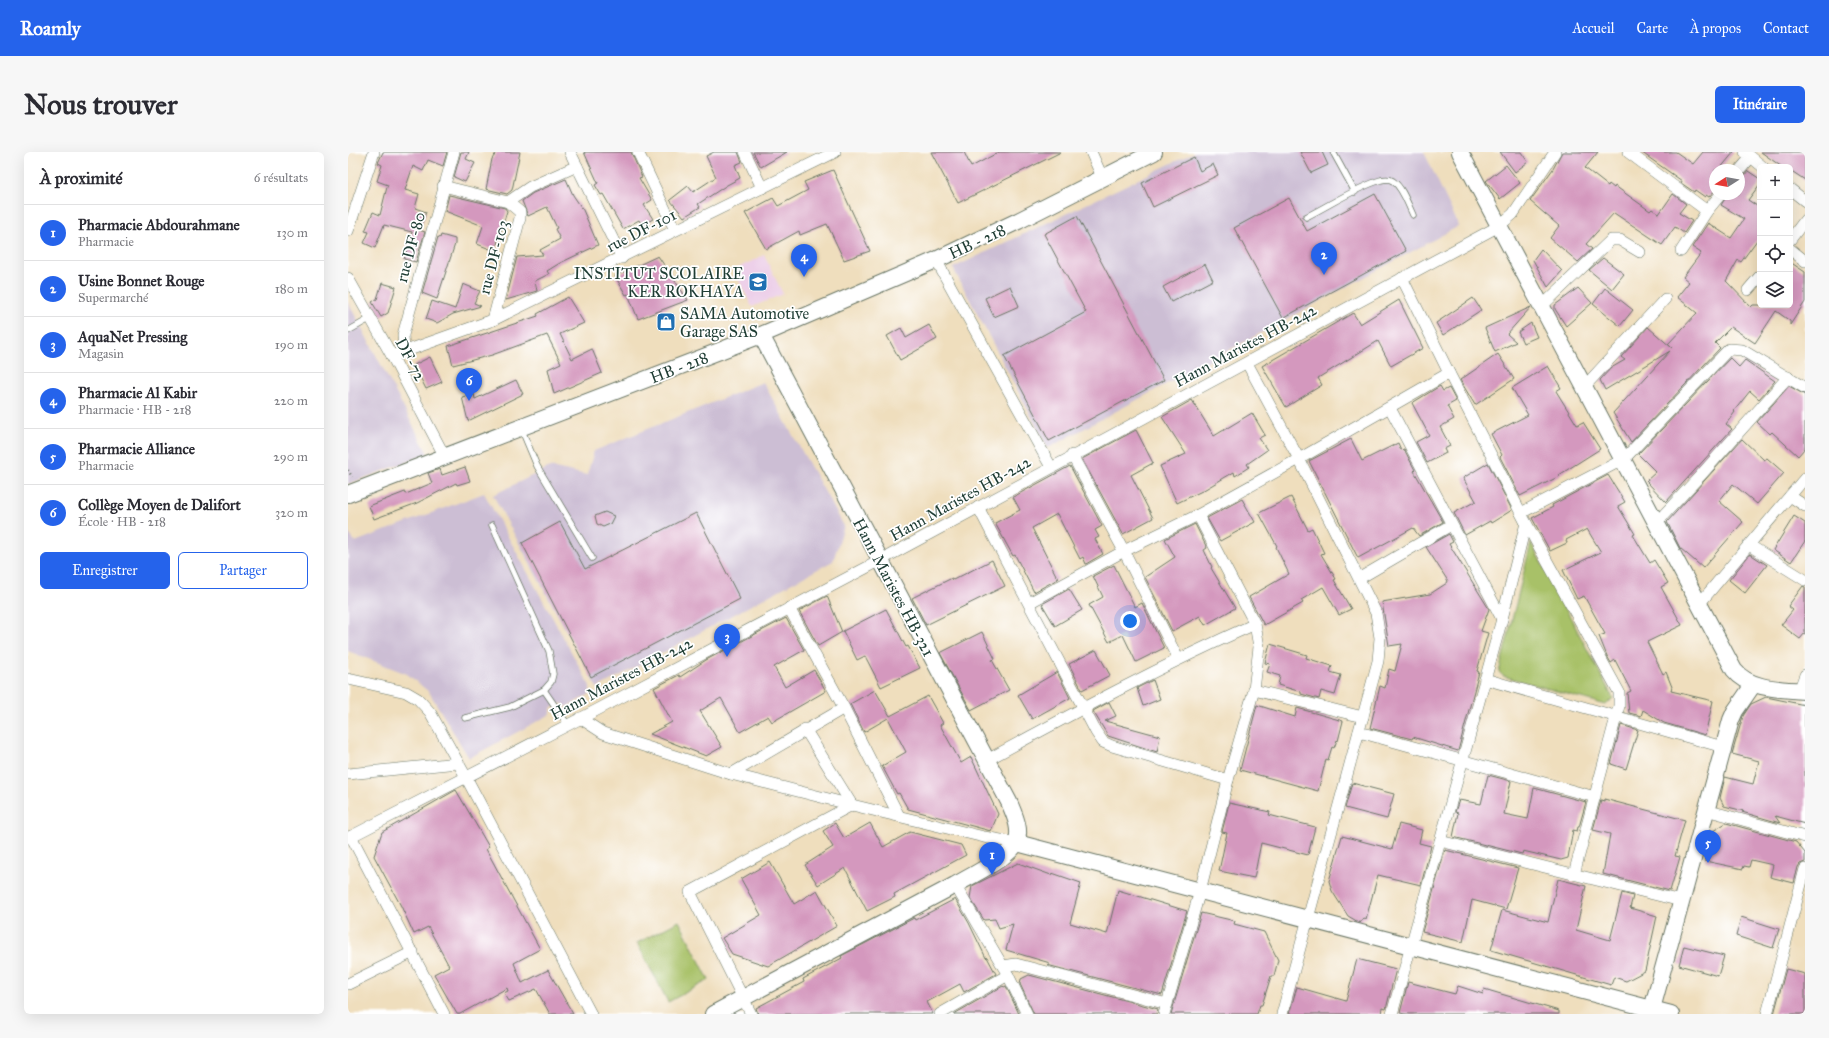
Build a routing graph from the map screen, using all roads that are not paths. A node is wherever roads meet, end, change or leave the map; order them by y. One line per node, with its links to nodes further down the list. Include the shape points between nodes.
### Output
1 (374, 152): 31 (street)
2 (454, 152): 18 (street, rue DF-80)
3 (570, 152): 16 (street)
4 (638, 152): 30 (street)
5 (745, 152): 19 (street)
6 (835, 152): 19 (street, rue DF-101)
7 (1090, 152): 17 (street)
8 (1154, 152): 17 (street, HB - 218)
9 (1333, 152): 21 (lane)
10 (1460, 152): 29 (street)
11 (1555, 152): 29 (street, Hann Maristes HB-242, via 1513,214)
12 (1628, 152): 25 (street)
13 (1748, 154): 14 (street); 15 (street)
14 (1743, 164)
15 (1760, 164)
16 (577, 166): 24 (street, via 530,188); 36 (street)
17 (1104, 179): 37 (street, HB - 218)
18 (443, 186): 24 (street, rue DF-103); 49 (street, rue DF-80, via 403,335)
19 (762, 188): 30 (street, rue DF-101)
20 (1793, 191): 23 (street)
21 (1355, 192): 26 (lane, via 1382,179 1392,180 1400,188); 27 (lane)
22 (1716, 200): 25 (street)
23 (1805, 201)
24 (508, 202): 46 (street, rue DF-103, via 520,212 520,218)
25 (1707, 211): 33 (street)
26 (1413, 215)
27 (1306, 217)
28 (1805, 220): 32 (street)
29 (1499, 226): 40 (street, Hann Maristes HB-242); 44 (street)
30 (675, 230): 36 (street, rue DF-101)
31 (348, 231)
32 (1793, 236)
33 (1681, 251)
34 (1793, 251): 38 (street)
35 (1640, 252): 44 (street, via 1620,240 1611,240)
36 (622, 258): 46 (street, rue DF-101)
37 (936, 260): 48 (street, HB - 218); 62 (street)
38 (1805, 261)
39 (348, 278): 45 (street, DF-72 / DF-72)
40 (1402, 278): 51 (street, Hann Maristes HB-242); 52 (street)
41 (1757, 280): 42 (street)
42 (1748, 290)
43 (1665, 299): 54 (street)
44 (1541, 307): 54 (street)
45 (371, 318): 47 (lane); 50 (street, DF-72 / DF-72)
46 (493, 320): 49 (street, rue DF-101)
47 (348, 331)
48 (761, 335): 57 (street, HB - 218); 76 (street, Hann Maristes HB-321)
49 (404, 352): 50 (street, rue DF-101)
50 (392, 356): 59 (street, DF-72 / DF-72)
51 (1248, 363): 58 (street, Hann Maristes HB-242); 60 (street)
52 (1449, 373): 56 (street); 69 (street)
53 (1788, 377): 55 (street); 61 (street, via 1742,350 1729,349); 70 (street)
54 (1585, 386): 61 (street)
55 (1805, 388)
56 (1390, 408): 60 (street); 72 (street)
57 (521, 428): 59 (street, HB - 218); 75 (lane, via 537,466)
58 (1072, 455): 62 (street, Hann Maristes HB-242); 74 (street)
59 (445, 457): 64 (street, HB - 218)
60 (1300, 459): 68 (street); 77 (street)
61 (1624, 459): 69 (street); 70 (street)
62 (1051, 467): 67 (street, Hann Maristes HB-242)
63 (1805, 478): 65 (street)
64 (348, 494)
65 (1790, 496): 66 (street); 73 (street)
66 (1805, 506)
67 (978, 507): 76 (street, Hann Maristes HB-242); 79 (street)
68 (1198, 515): 74 (street); 83 (street)
69 (1524, 518): 82 (street); 94 (street, via 1615,685 1620,699)
70 (1657, 522): 80 (street)
71 (492, 525): 89 (lane, via 549,651 553,674 551,682)
72 (1451, 525): 77 (street); 82 (street)
73 (1749, 545): 78 (street); 80 (street)
74 (1124, 551): 79 (street); 84 (street)
75 (592, 558)
76 (881, 560): 81 (street, Hann Maristes HB-242); 102 (street, Hann Maristes HB-321, via 924,646)
77 (1360, 578): 95 (street, via 1376,613 1380,638 1378,661)
78 (1805, 580)
79 (1029, 603): 92 (street)
80 (1700, 603): 88 (street, via 1734,670)
81 (789, 608): 93 (street); 97 (street, Hann Maristes HB-242)
82 (1502, 619): 87 (street)
83 (1255, 624): 84 (street); 90 (street, via 1259,647)
84 (1178, 659): 92 (street)
85 (1805, 675): 91 (street)
86 (348, 679): 104 (street, via 406,692 418,699 430,712)
87 (1485, 679): 94 (street); 103 (street)
88 (1753, 685): 91 (street); 101 (street, via 1735,711)
89 (544, 690): 96 (lane, via 510,707); 98 (lane)
90 (1254, 690): 95 (street); 108 (street)
91 (1802, 691)
92 (1084, 706): 102 (street); 108 (street, via 1103,742)
93 (844, 708): 99 (street); 112 (street)
94 (1616, 716): 101 (street); 109 (street)
95 (1363, 717): 100 (street)
96 (465, 718)
97 (580, 718): 98 (street, Hann Maristes HB-242); 106 (street, via 603,733)
98 (568, 724): 107 (street, Hann Maristes HB-242)
99 (805, 729): 106 (street); 110 (street)
100 (1359, 732): 103 (street); 122 (street)
101 (1724, 747): 111 (street)
102 (987, 760): 116 (street, Hann Maristes HB-321, via 1016,820)
103 (1462, 761): 109 (street); 115 (street)
104 (458, 763): 105 (street); 107 (street)
105 (348, 774)
106 (730, 774): 110 (street)
107 (466, 777): 113 (street, Hann Maristes HB-242); 131 (street)
108 (1228, 780): 120 (street)
109 (1595, 797): 118 (street)
110 (852, 805): 112 (street); 127 (street, via 690,892)
111 (1706, 810): 114 (street); 121 (street)
112 (899, 816): 116 (street)
113 (350, 837): 124 (street)
114 (1805, 837)
115 (1440, 841): 118 (street); 123 (street)
116 (1017, 843): 119 (street, via 1006,854); 120 (street)
117 (1805, 869): 139 (street)
118 (1574, 874): 121 (street)
119 (956, 885): 125 (street); 127 (street)
120 (1200, 891): 122 (street); 128 (street)
121 (1681, 901): 129 (street)
122 (1309, 919): 123 (street); 136 (street)
123 (1411, 946): 129 (street); 137 (street)
124 (413, 952): 126 (street); 130 (street)
125 (1006, 971): 128 (street, via 1016,964); 134 (street); 135 (street)
126 (348, 984)
127 (743, 998): 132 (street); 133 (street)
128 (1165, 1009)
129 (1651, 1012): 138 (street)
130 (444, 1014)
131 (591, 1014)
132 (713, 1014)
133 (751, 1014)
134 (940, 1014)
135 (1027, 1014)
136 (1282, 1014)
137 (1392, 1014)
138 (1671, 1014)
139 (1766, 1014)

